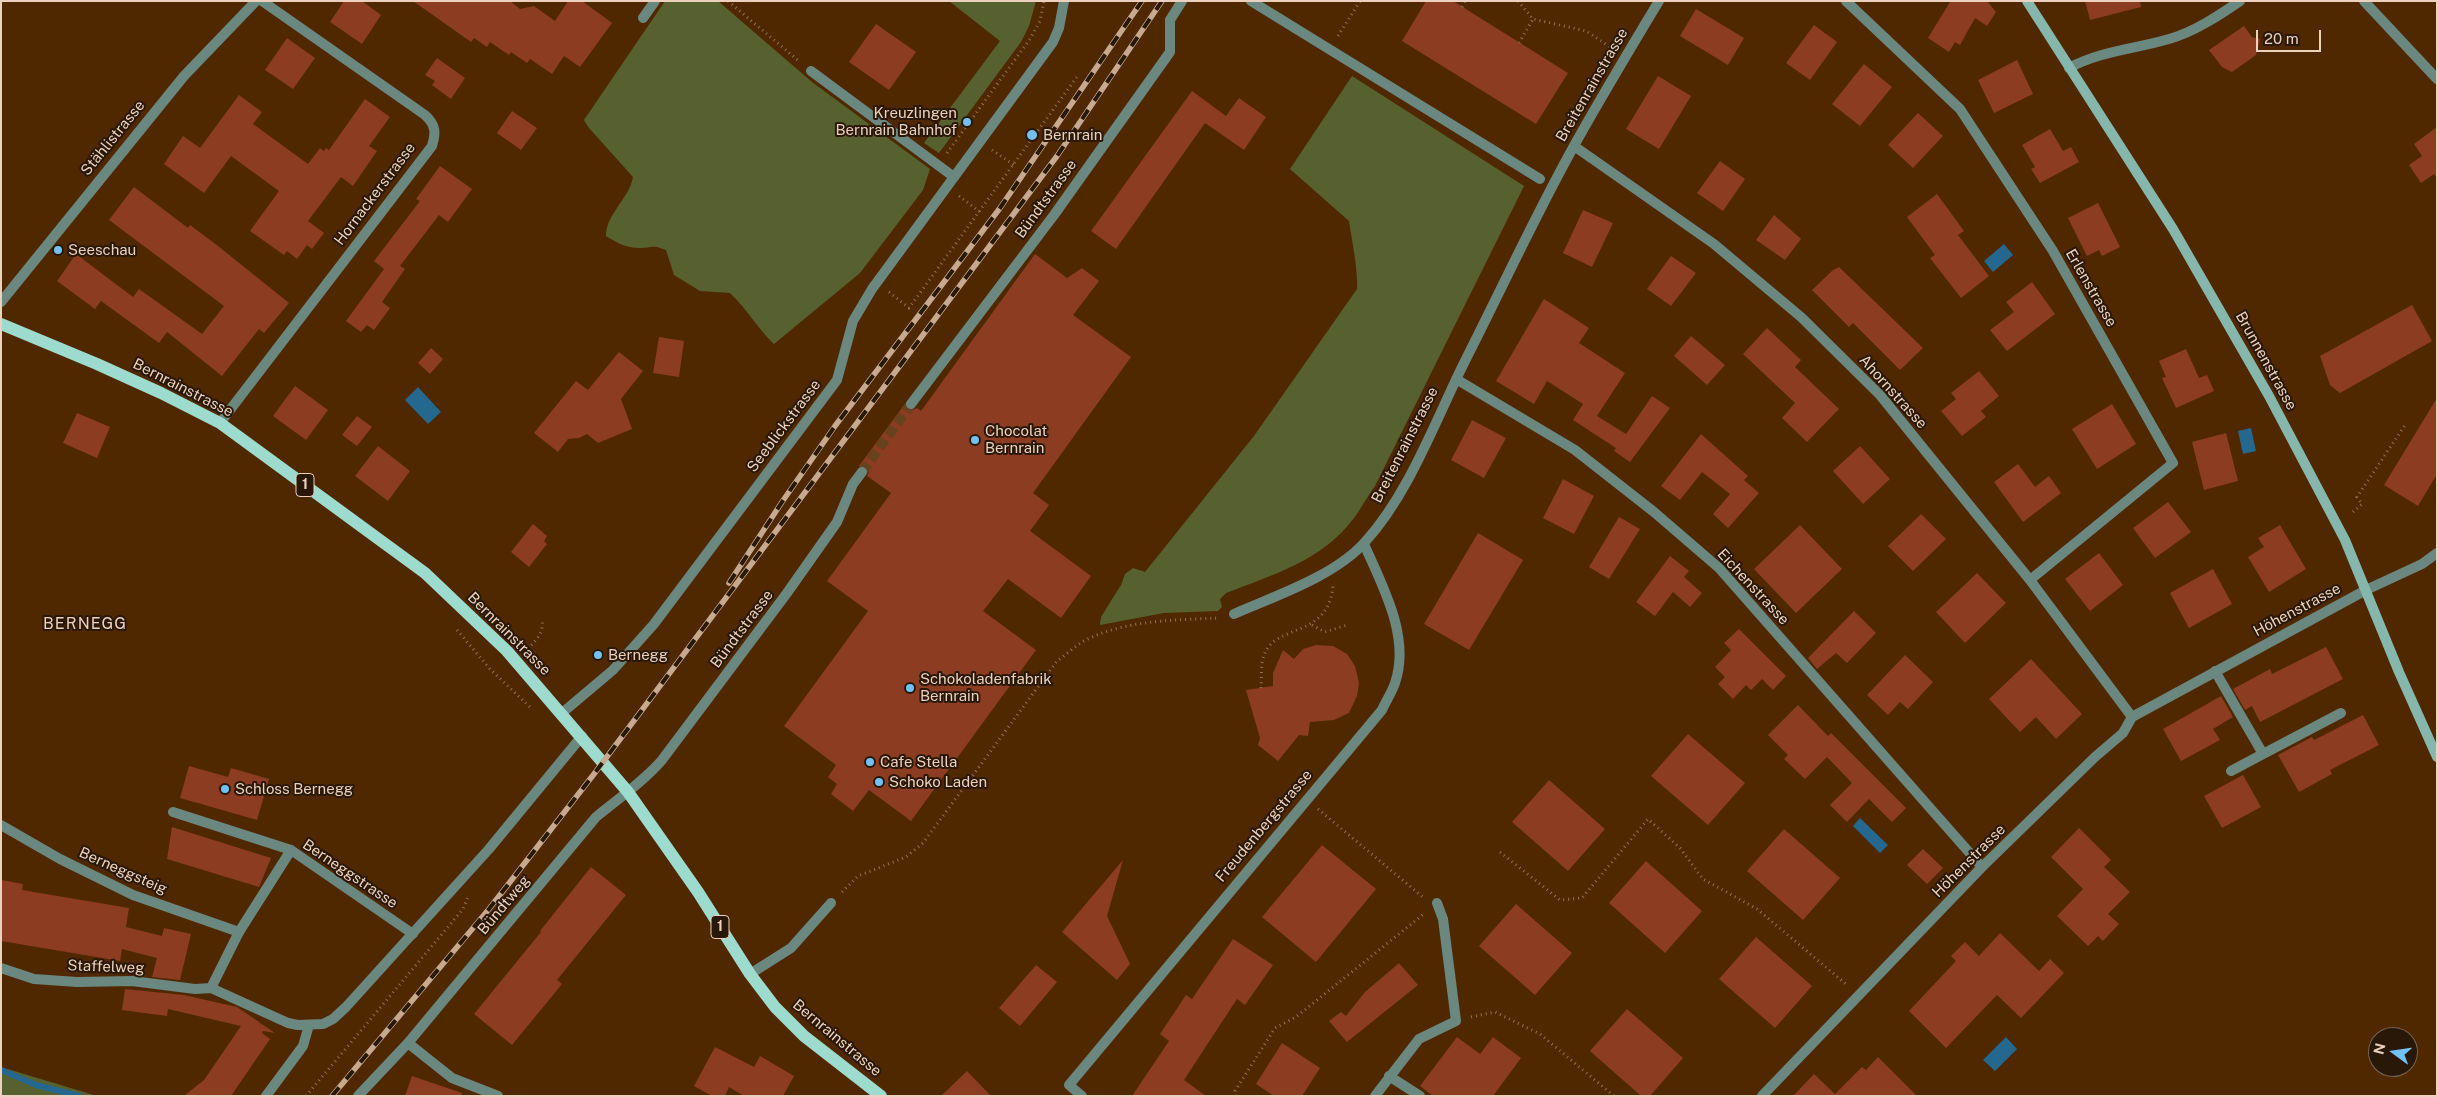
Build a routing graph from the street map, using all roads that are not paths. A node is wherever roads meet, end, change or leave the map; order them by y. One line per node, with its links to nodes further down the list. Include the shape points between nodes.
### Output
1 (256, 1): 19 (street, Stählistrasse, via 184,76)
2 (262, 1): 23 (street, Hornackerstrasse, via 425,115 435,128 435,136 432,146)
3 (655, 1): 12 (street)
4 (1064, 1): 17 (street, Seeblickstrasse, via 1053,42)
5 (1182, 1): 22 (street, Bündtstrasse, via 1170,20 1170,52 1054,215)
6 (1251, 1): 18 (street)
7 (1659, 1): 16 (street, Breitenrainstrasse)
8 (1846, 1): 27 (street, Erlenstrasse, via 1960,109 2052,251 2173,463)
9 (2027, 1): 13 (main road, Brunnenstrasse)
10 (2240, 1): 13 (street, via 2207,23 2171,39 2098,55)
11 (2364, 1): 15 (street)
12 (643, 18)
13 (2069, 68): 28 (main road, Brunnenstrasse, via 2173,229 2255,369 2345,540)
14 (811, 71): 17 (street)
15 (2437, 79)
16 (1574, 146): 21 (street, Breitenrainstrasse); 27 (street, Ahornstrasse, via 1714,244 1801,317 1880,396)
17 (954, 177): 31 (street, Seeblickstrasse, via 872,289 853,321 837,380 654,624 613,670)
18 (1540, 179)
19 (1, 302)
20 (1, 324): 23 (main road, Bernrainstrasse / 1, via 129,378)
21 (1456, 379): 25 (street, Breitenrainstrasse, via 1419,457 1387,513); 42 (street, Eichenstrasse, via 1575,450 1719,568)
22 (911, 404)
23 (220, 423): 31 (main road, Bernrainstrasse / 1, via 425,573 507,652)
24 (862, 472): 38 (street, Bündtstrasse, via 853,484 837,522 787,594 662,760 645,780)
25 (1364, 544): 29 (street, Breitenrainstrasse, via 1307,582); 57 (street, Freudenbergstrasse, via 1397,629 1400,656 1395,682 1382,710 1069,1085)
26 (2437, 553): 28 (street, Höhenstrasse, via 2415,568)
27 (2030, 580): 33 (street, Ahornstrasse)
28 (2366, 590): 30 (street, Höhenstrasse); 36 (main road, Brunnenstrasse, via 2398,672)
29 (1234, 614)
30 (2215, 671): 33 (street, Höhenstrasse); 35 (street)
31 (562, 713): 34 (main road, Bernrainstrasse / 1)
32 (2341, 713): 35 (street)
33 (2132, 717): 42 (street, Höhenstrasse, via 2123,733)
34 (582, 736): 38 (main road, Bernrainstrasse / 1); 46 (street)
35 (2262, 754): 37 (street)
36 (2437, 757)
37 (2231, 770)
38 (628, 792): 48 (main road, Bernrainstrasse / 1); 51 (street, Bündtweg, via 596,817)
39 (173, 812): 41 (street)
40 (1, 825): 45 (street, Berneggsteig, via 133,895)
41 (291, 850): 45 (street, Berneggstrasse); 46 (street, Berneggstrasse)
42 (1982, 868): 60 (street, Höhenstrasse)
43 (831, 903): 48 (street, via 791,948)
44 (1437, 903): 52 (street, via 1443,919 1456,1021 1419,1039)
45 (239, 932): 49 (street, Berneggstrasse)
46 (412, 934): 50 (street, via 333,1019)
47 (1, 968): 49 (street, Staffelweg, via 34,979 132,981 194,990)
48 (750, 974): 56 (main road, Bernrainstrasse / 1, via 775,1007 804,1036)
49 (212, 988): 50 (street, via 288,1023)
50 (310, 1026): 53 (street, via 303,1046)
51 (408, 1044): 54 (street, Bündtweg); 55 (street, via 452,1078)
52 (1389, 1076): 58 (street); 59 (street)
53 (266, 1096)
54 (358, 1096)
55 (498, 1096)
56 (881, 1096)
57 (1082, 1096)
58 (1375, 1096)
59 (1420, 1096)
60 (1762, 1096)

